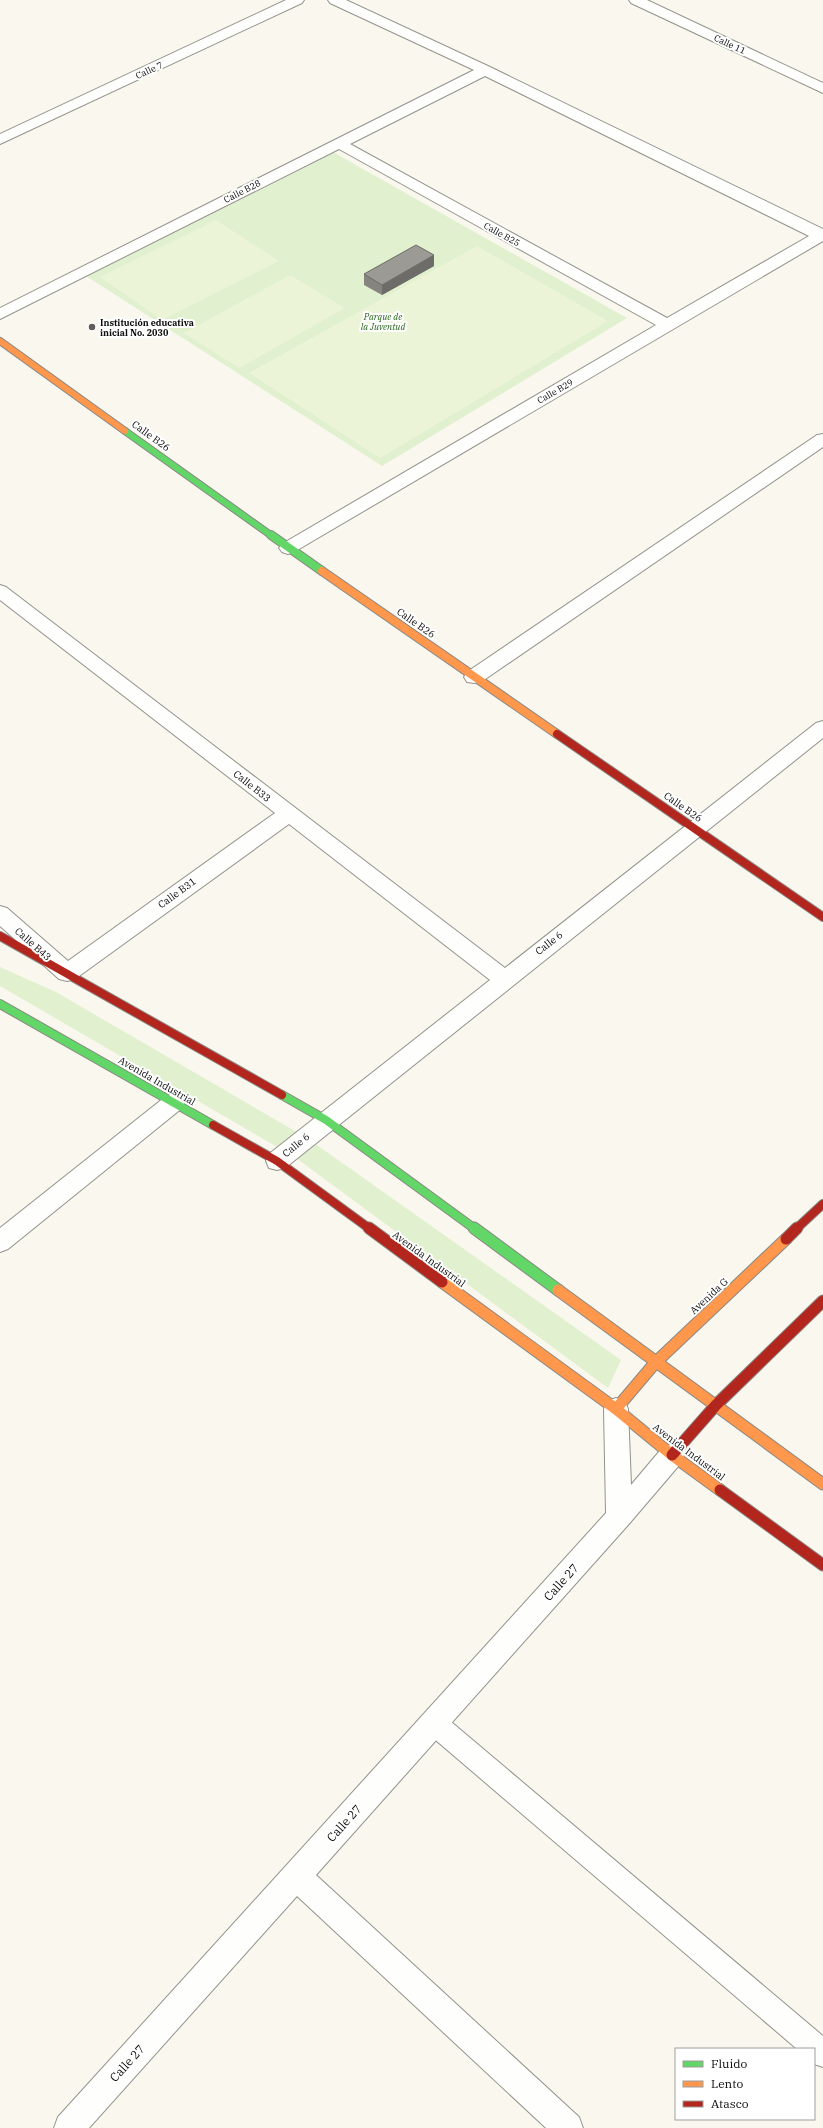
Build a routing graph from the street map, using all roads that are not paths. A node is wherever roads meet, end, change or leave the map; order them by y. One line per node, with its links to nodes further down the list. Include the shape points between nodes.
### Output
1 (298, 0): 6 (street, Calle 7)
2 (335, 0): 4 (street)
3 (636, 0): 5 (street, Calle 11)
4 (485, 70): 7 (street, Calle B28); 8 (street)
5 (823, 89)
6 (0, 140)
7 (338, 143): 9 (street, Calle B28); 10 (street, Calle B25)
8 (821, 235): 10 (street, Calle B29)
9 (0, 314)
10 (667, 325): 13 (street, Calle B29)
11 (0, 341): 13 (main road, Calle B26)
12 (823, 438): 15 (street)
13 (288, 548): 15 (main road, Calle B26)
14 (0, 591): 17 (street, Calle B33)
15 (474, 677): 18 (main road, Calle B26)
16 (823, 728): 18 (street, Calle 6)
17 (288, 814): 22 (street, Calle B31); 23 (street, Calle B33)
18 (694, 828): 20 (main road, Calle B26); 23 (street, Calle 6)
19 (0, 914): 22 (street, Calle B43)
20 (823, 917)
21 (0, 936): 22 (main road)
22 (67, 973): 26 (main road)
23 (504, 979): 26 (street, Calle 6)
24 (0, 1004): 25 (main road, Avenida Industrial)
25 (173, 1103): 27 (main road, Avenida Industrial); 29 (street)
26 (326, 1120): 27 (street, Calle 6); 31 (main road)
27 (277, 1160): 33 (main road, Avenida Industrial)
28 (823, 1204): 31 (main road, Avenida G)
29 (0, 1242)
30 (823, 1301): 32 (main road)
31 (655, 1363): 32 (main road); 33 (main road, Avenida G)
32 (716, 1405): 34 (main road); 35 (main road)
33 (616, 1409): 34 (main road, Avenida Industrial); 36 (street)
34 (672, 1454): 36 (street, Calle 27); 37 (main road, Avenida Industrial)
35 (823, 1484)
36 (619, 1517): 38 (street, Calle 27)
37 (823, 1565)
38 (434, 1723): 39 (street, Calle 27); 40 (lane)
39 (296, 1876): 41 (street, Calle 27); 42 (street)
40 (823, 2054)
41 (69, 2128)
42 (568, 2128)

